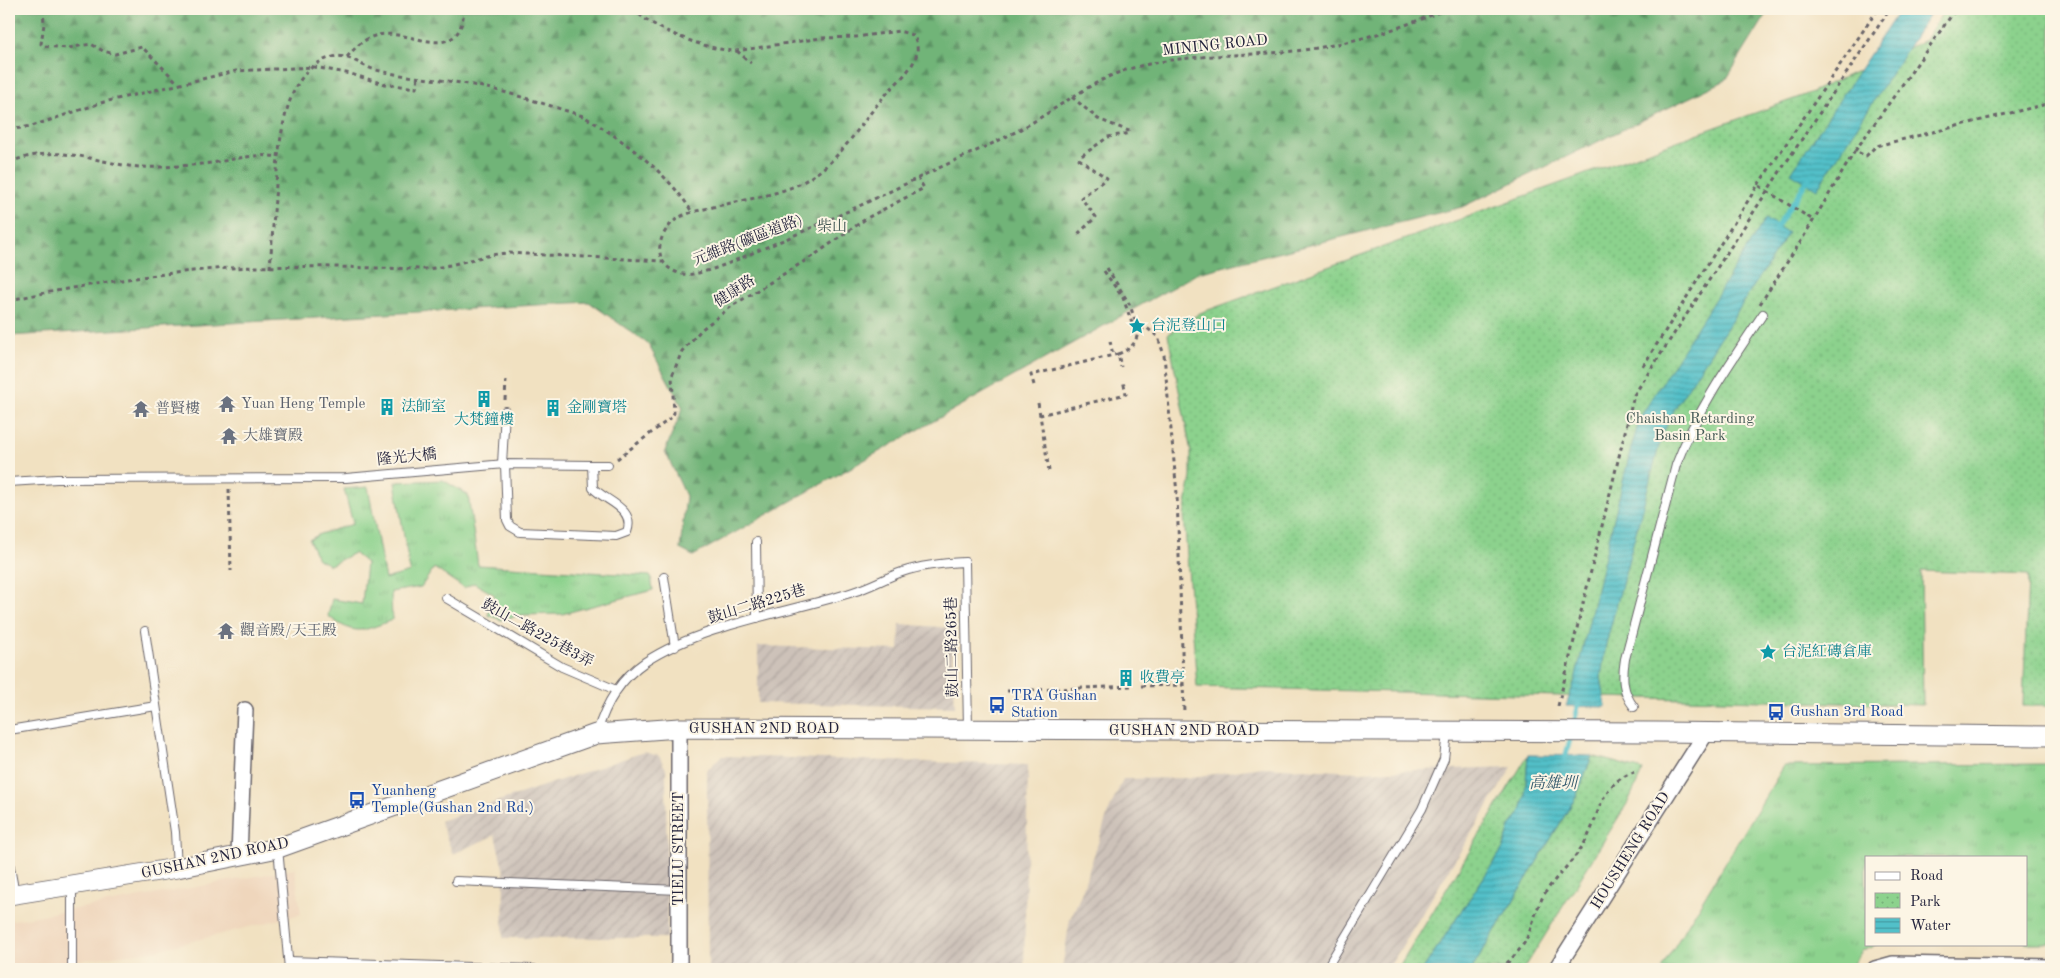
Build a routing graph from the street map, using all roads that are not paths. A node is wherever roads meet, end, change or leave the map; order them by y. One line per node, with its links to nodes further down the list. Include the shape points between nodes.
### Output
1 (1762, 314): 16 (lane, via 1704,404 1676,465 1625,659 1624,687)
2 (504, 410): 3 (lane)
3 (504, 464): 4 (lane, 隆光大橋); 4 (lane, via 507,520 514,528 527,534 625,534 629,528 628,517 594,490); 6 (lane, 隆光大橋, via 346,478)
4 (592, 465): 5 (lane, 隆光大橋)
5 (608, 465)
6 (9, 482)
7 (756, 542): 11 (lane)
8 (965, 562): 11 (lane, 鼓山二路225巷, via 902,572 854,592); 20 (lane, 鼓山二路265巷)
9 (664, 577): 13 (lane)
10 (446, 598): 14 (lane, 鼓山二路225巷3弄, via 562,667)
11 (757, 618): 13 (lane, 鼓山二路225巷)
12 (145, 630): 15 (lane)
13 (675, 648): 14 (lane, 鼓山二路225巷, via 644,663)
14 (616, 690): 23 (lane, 鼓山二路225巷, via 603,712)
15 (156, 706): 19 (lane); 28 (lane, via 175,832)
16 (1634, 707)
17 (245, 710): 26 (street)
18 (679, 728): 20 (street, GUSHAN 2ND ROAD); 23 (street, GUSHAN 2ND ROAD); 31 (street, TIELU STREET)
19 (9, 730)
20 (968, 731): 21 (street, GUSHAN 2ND ROAD)
21 (1447, 732): 22 (street, GUSHAN 2ND ROAD); 40 (lane, via 1444,759 1422,809)
22 (1706, 733): 24 (street); 41 (street, HOUSHENG ROAD)
23 (596, 734): 25 (street, GUSHAN 2ND ROAD)
24 (2051, 736)
25 (278, 848): 26 (street, GUSHAN 2ND ROAD); 33 (lane)
26 (239, 855): 28 (street, GUSHAN 2ND ROAD)
27 (9, 862): 32 (lane)
28 (177, 868): 30 (street, GUSHAN 2ND ROAD)
29 (456, 881): 31 (lane)
30 (72, 886): 32 (street, GUSHAN 2ND ROAD); 37 (lane)
31 (679, 890): 39 (street, TIELU STREET)
32 (12, 895)
33 (289, 965): 35 (lane)
34 (2051, 967): 36 (street)
35 (444, 968): 38 (lane)
36 (1982, 968): 42 (street, via 1899,964)
37 (72, 969)
38 (534, 969)
39 (679, 969)
40 (1326, 969)
41 (1556, 969)
42 (1875, 969)

